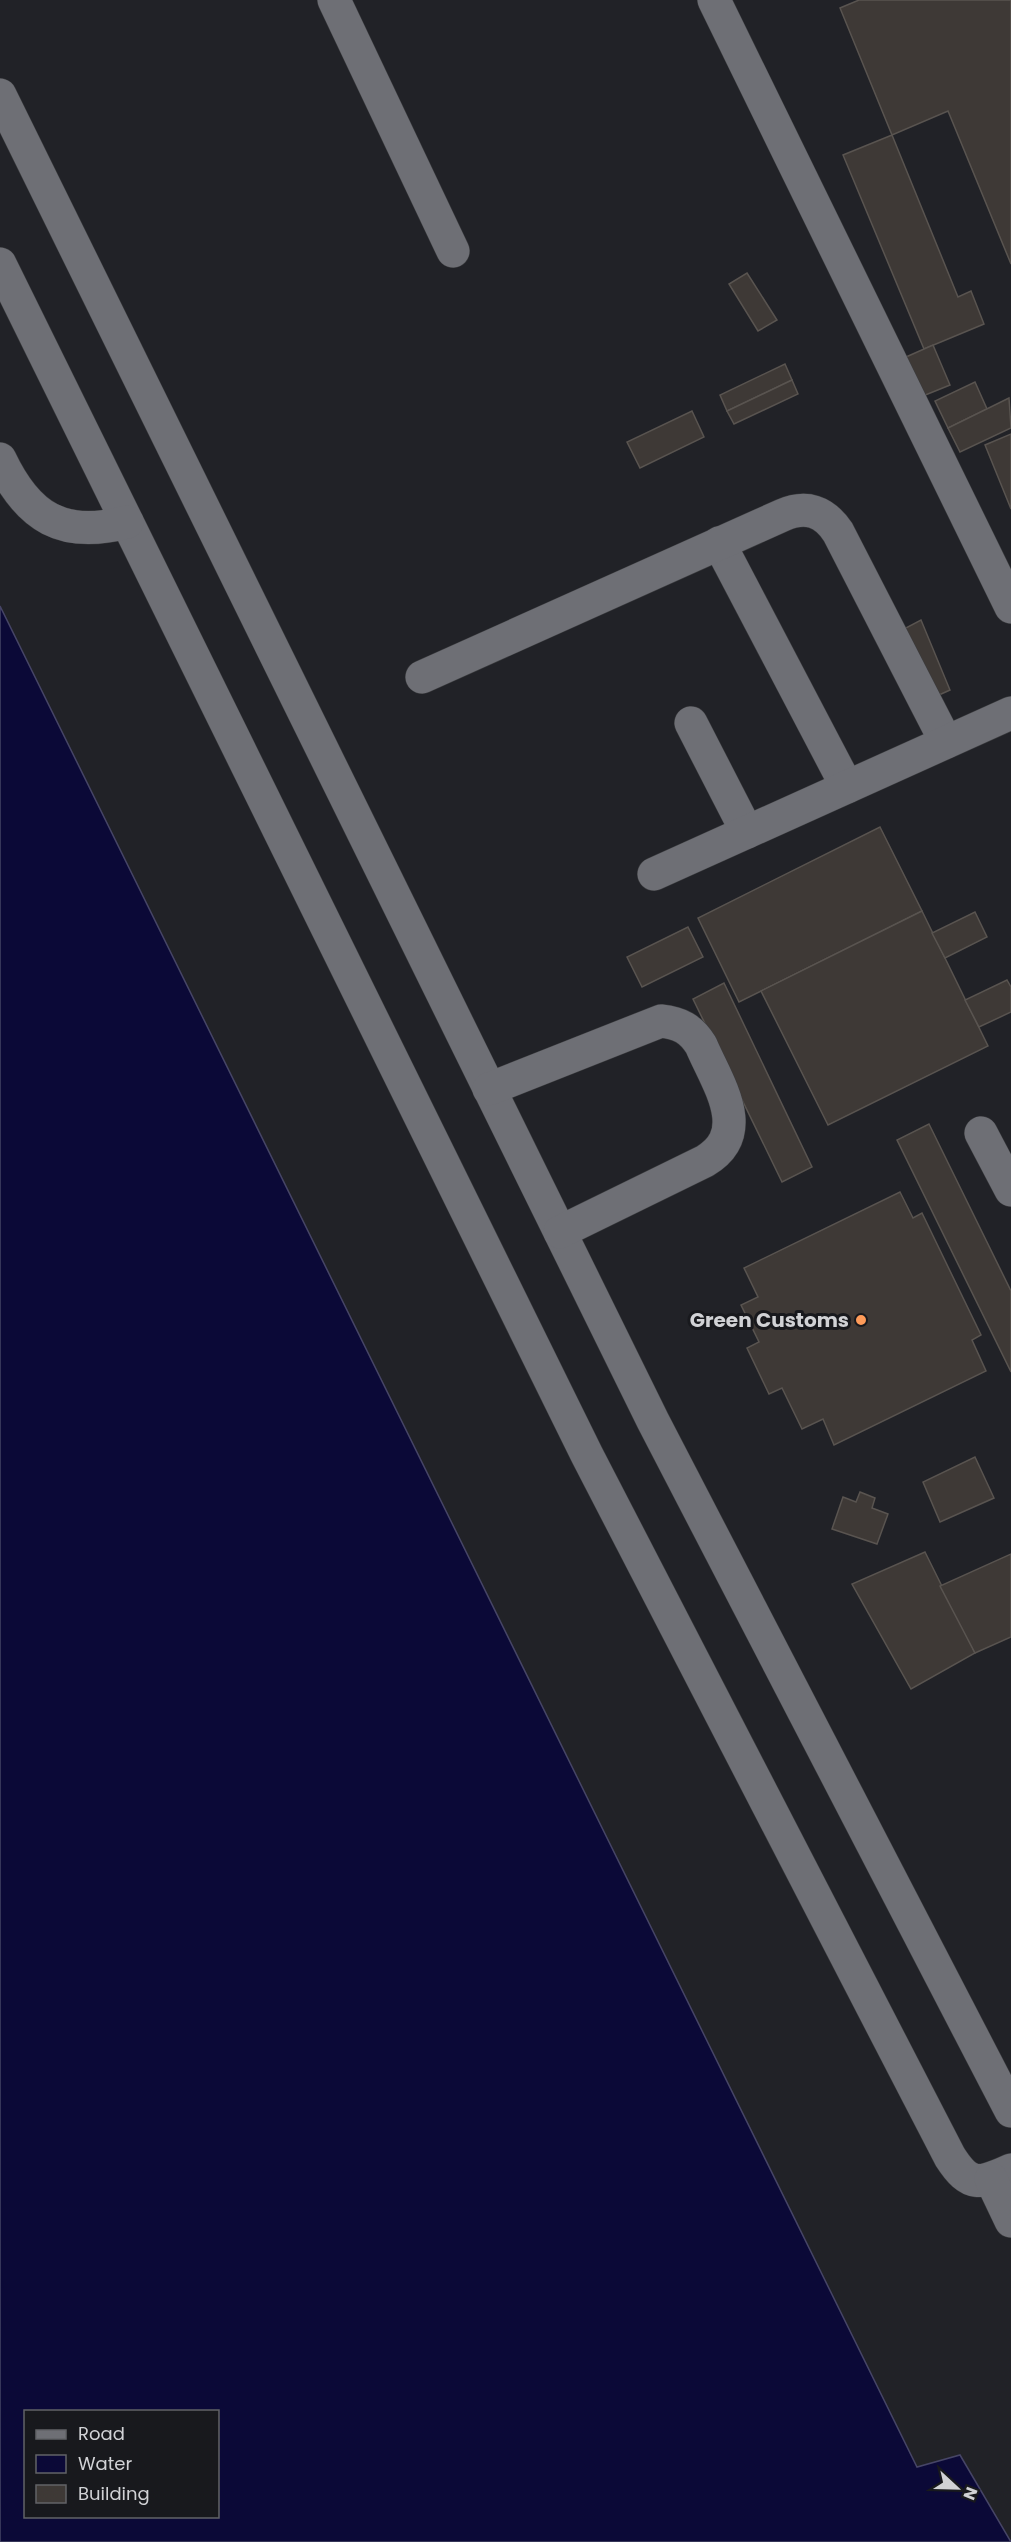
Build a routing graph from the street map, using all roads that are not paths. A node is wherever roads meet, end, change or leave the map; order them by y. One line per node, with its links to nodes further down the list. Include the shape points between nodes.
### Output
1 (334, 0): 4 (street)
2 (718, 1): 10 (street)
3 (0, 95): 18 (street)
4 (453, 250)
5 (0, 264): 6 (street)
6 (11, 316): 8 (street)
7 (0, 459): 8 (street, via 13,486 51,520 85,528)
8 (127, 522): 23 (street, via 587,1455 945,2147 969,2179 978,2181)
9 (720, 543): 11 (street); 14 (street, via 795,510 820,513 831,521); 15 (street)
10 (1011, 607)
11 (422, 677)
12 (1011, 713): 14 (street)
13 (691, 723): 16 (street)
14 (946, 742): 15 (street)
15 (848, 787): 16 (street)
16 (747, 832): 17 (street)
17 (654, 874)
18 (489, 1089): 21 (street); 21 (street, via 661,1021 685,1026 701,1045 730,1119 727,1140 721,1149 705,1161)
19 (981, 1133): 20 (street)
20 (1007, 1173)
21 (560, 1232): 22 (street, via 653,1421)
22 (1011, 2111)
23 (1001, 2175): 24 (street)
24 (1011, 2221)

